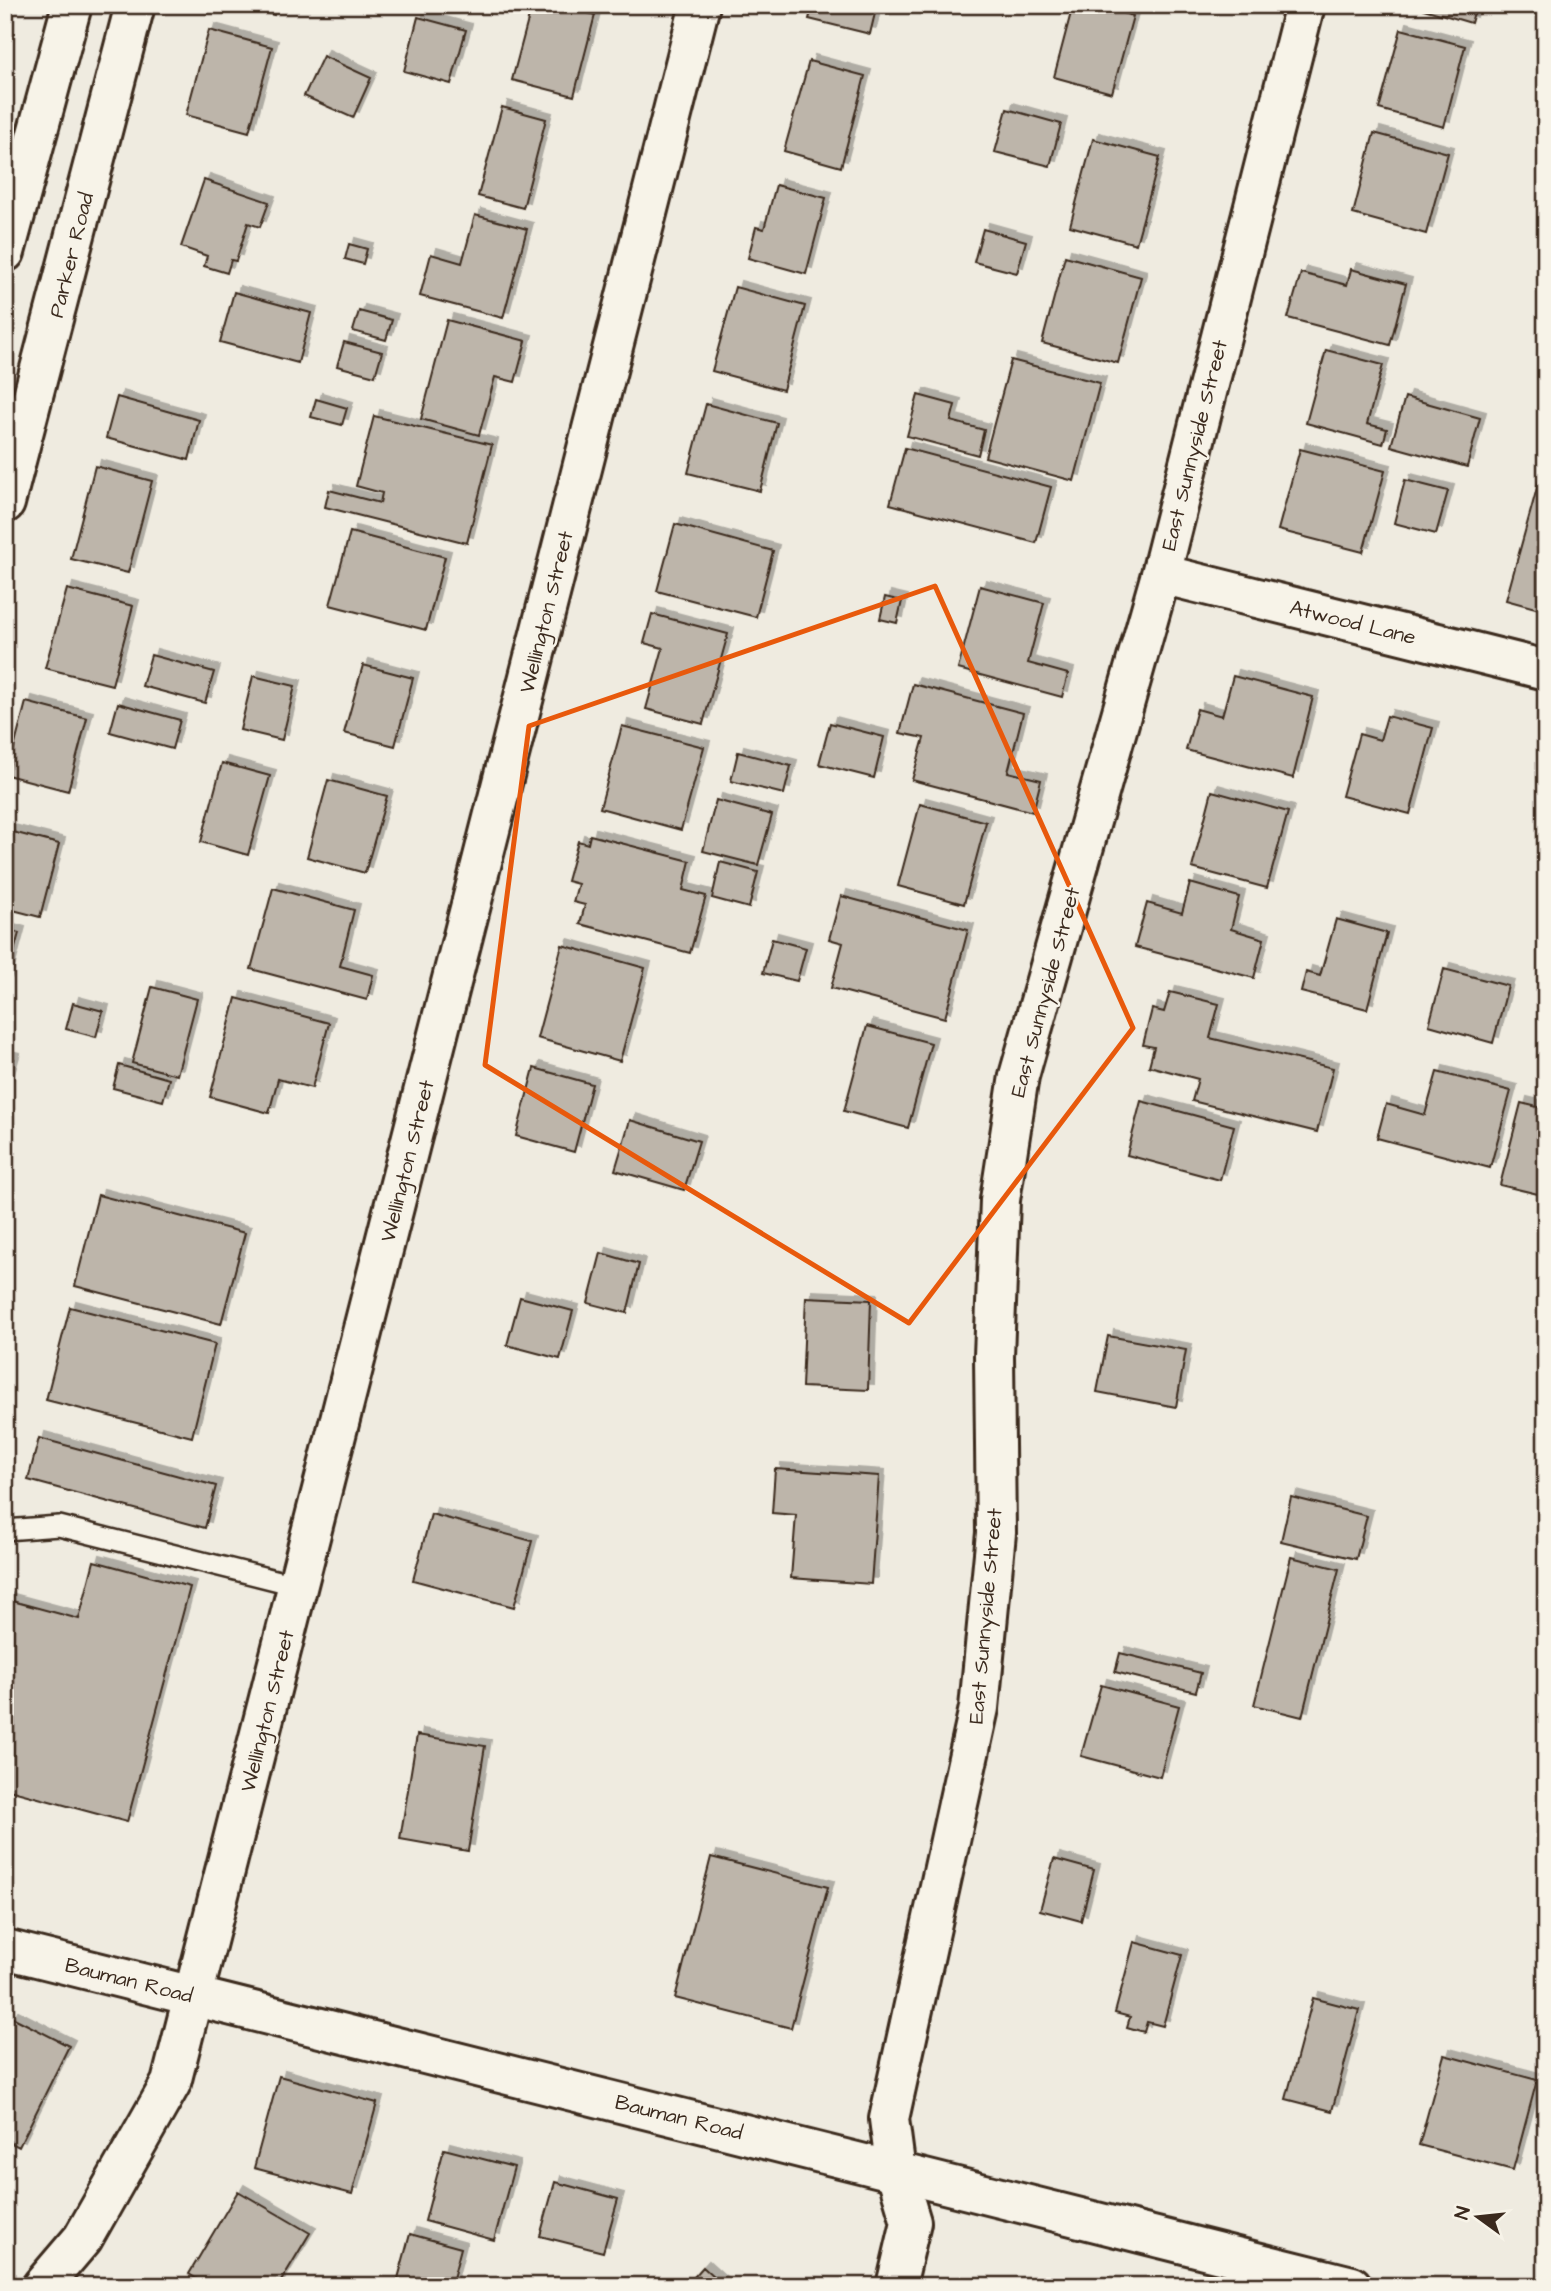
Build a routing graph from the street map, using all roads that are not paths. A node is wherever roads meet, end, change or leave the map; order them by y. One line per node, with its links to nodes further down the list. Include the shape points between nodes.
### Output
1 (72, 5): 5 (street)
2 (135, 5): 6 (street, Parker Road)
3 (700, 5): 11 (street, Wellington Street)
4 (1305, 5): 8 (street, East Sunnyside Street)
5 (5, 252)
6 (19, 402): 7 (street, Parker Road)
7 (5, 503)
8 (1161, 574): 9 (street, Atwood Lane); 14 (street, East Sunnyside Street, via 1019,1076 1000,1200 994,1356 996,1533 979,1708 889,2119)
9 (1546, 670)
10 (5, 1530): 11 (lane, via 59,1526)
11 (299, 1586): 13 (street, Wellington Street)
12 (5, 1949): 13 (street, Bauman Road)
13 (194, 1996): 14 (street, Bauman Road); 15 (street, Wellington Street, via 166,2093 83,2238)
14 (895, 2172): 16 (street, East Sunnyside Street, via 911,2221); 17 (street, Bauman Road)
15 (42, 2286)
16 (896, 2286)
17 (1352, 2286)

